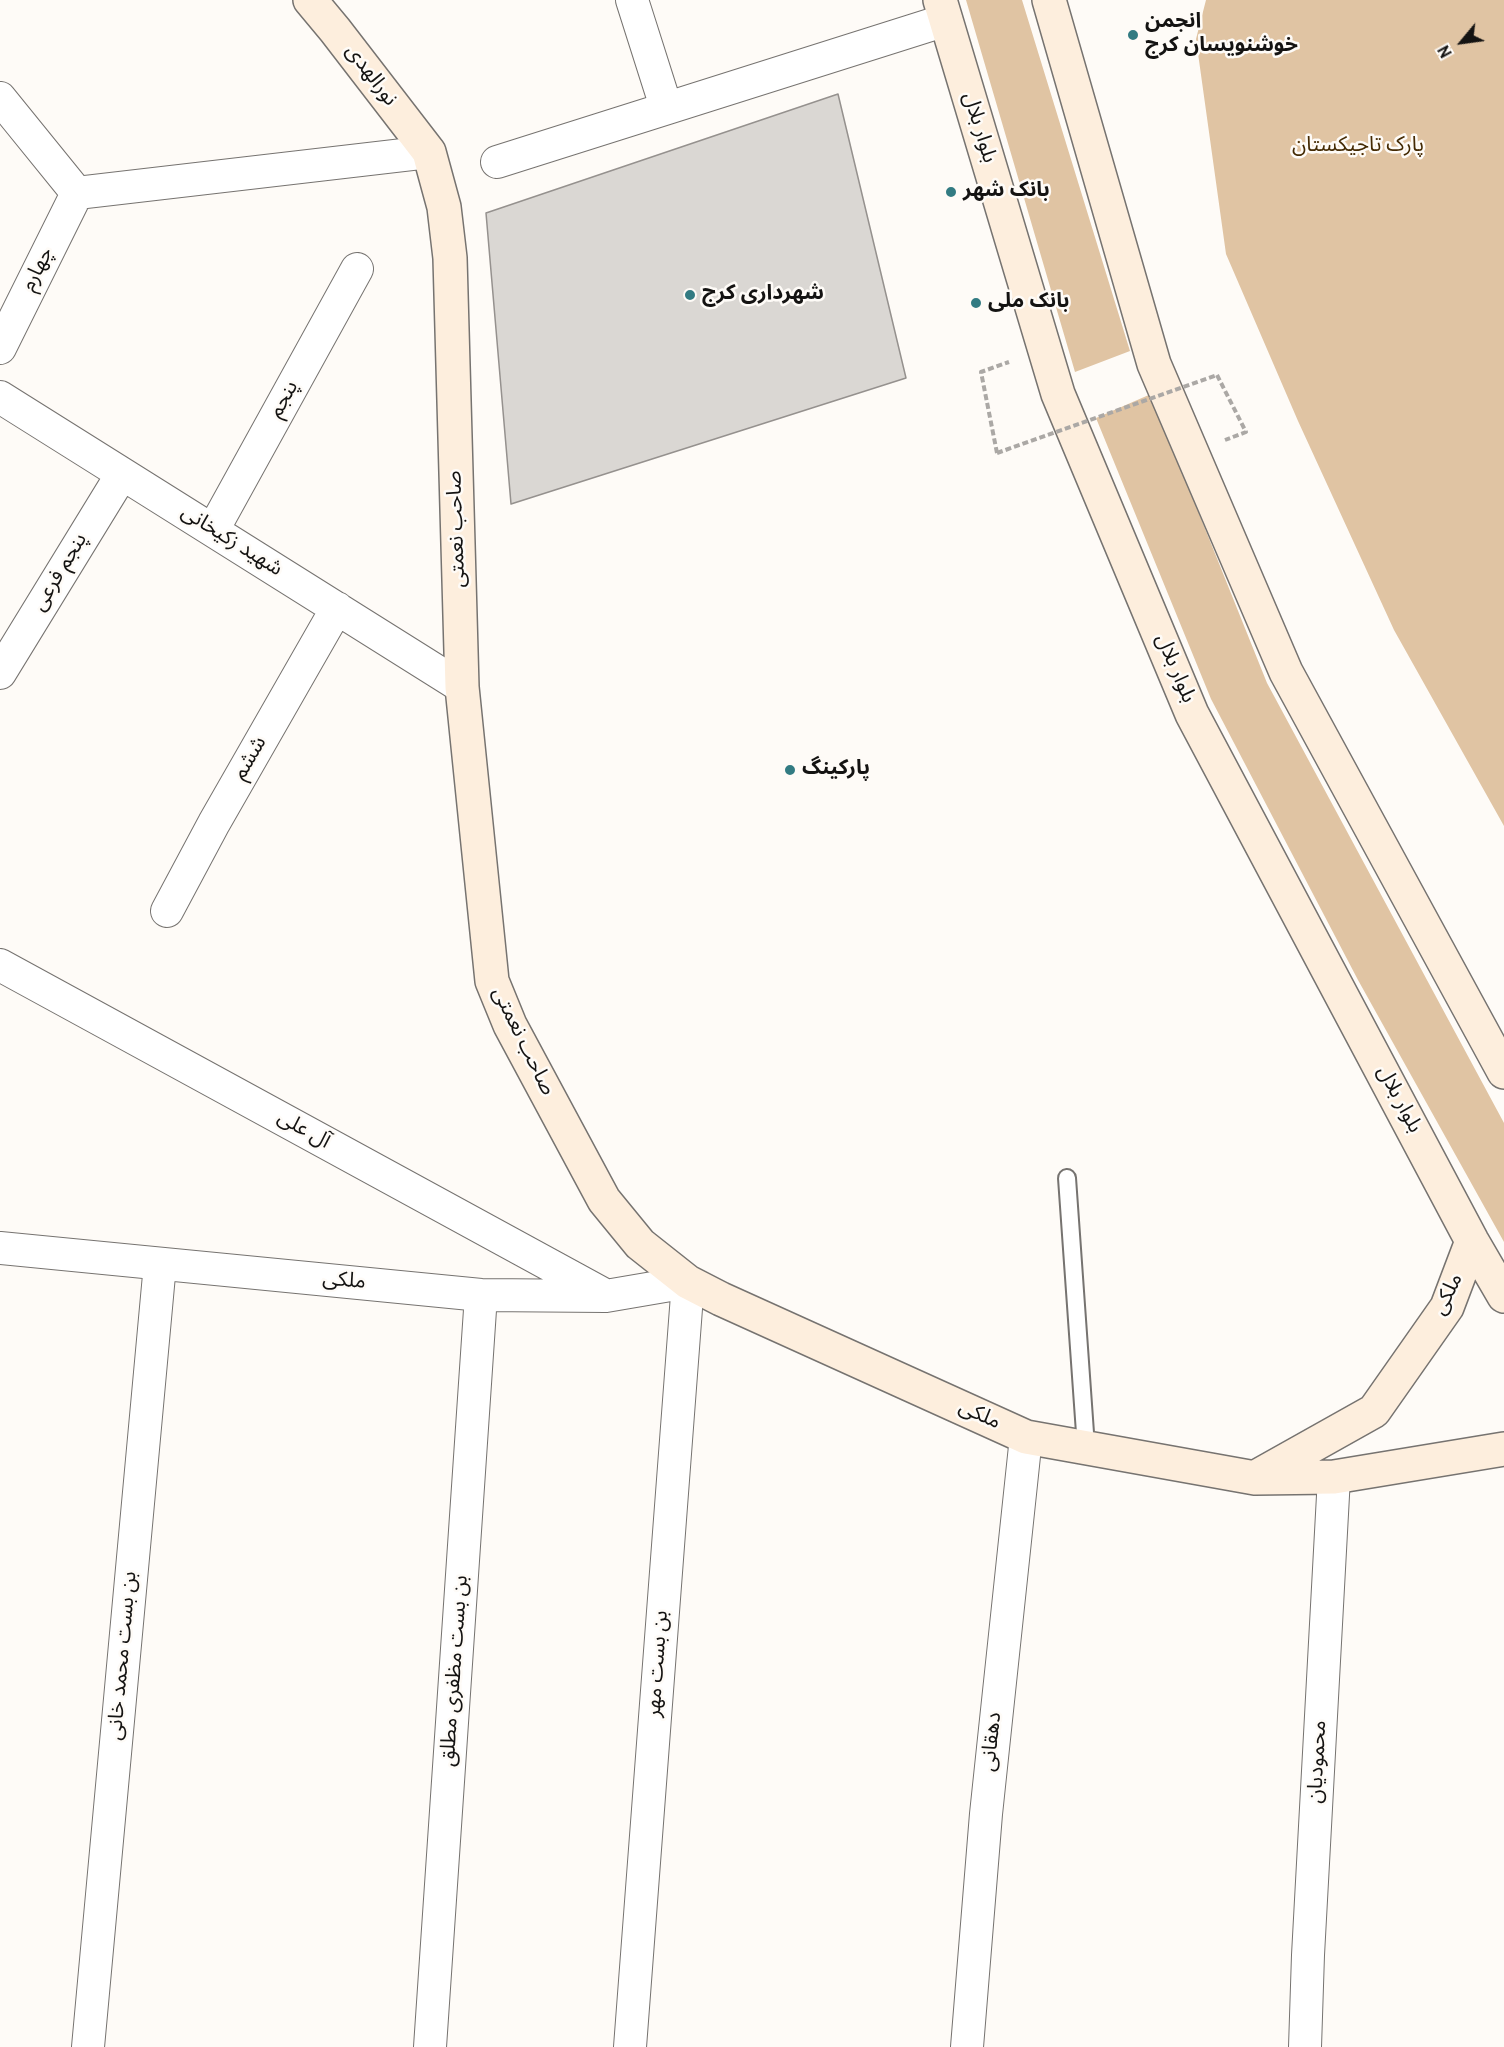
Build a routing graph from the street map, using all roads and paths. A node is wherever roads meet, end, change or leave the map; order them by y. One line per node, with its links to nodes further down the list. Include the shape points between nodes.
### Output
1 (310, 0): 7 (street, نورالهدی)
2 (632, 0): 6 (street)
3 (1049, 0): 22 (street, via 1158,374 1286,672)
4 (943, 10): 6 (street); 24 (street, بلوار بلال, via 1058,393 1192,714)
5 (0, 98): 9 (street)
6 (666, 107): 8 (street)
7 (429, 152): 9 (street); 19 (street, صاحب نعمتی, via 444,207 450,258)
8 (497, 162)
9 (77, 193): 11 (street, چهارم)
10 (357, 269): 16 (street, پنجم)
11 (0, 348)
12 (981, 372): 14 (path, bridge, via 997,453 1217,375)
13 (0, 397): 15 (street, شهید زکیخانی)
14 (1246, 432)
15 (122, 474): 16 (street, شهید زکیخانی); 18 (street, پنجم فرعی)
16 (213, 530): 17 (street, شهید زکیخانی)
17 (337, 608): 19 (street, شهید زکیخانی); 20 (street, ششم)
18 (0, 673)
19 (462, 687): 27 (street, صاحب نعمتی, via 492,981 510,1025 604,1200 640,1244)
20 (167, 911)
21 (0, 966): 29 (street, آل علی)
22 (1504, 1072)
23 (1067, 1178): 33 (lane)
24 (1473, 1241): 30 (street, بلوار بلال); 36 (street, ملکی, via 1447,1307 1374,1411)
25 (0, 1248): 26 (street, ملکی)
26 (160, 1264): 28 (street, ملکی); 37 (street, بن بست محمد خانی)
27 (688, 1281): 29 (street, ملکی); 31 (street, صاحب نعمتی); 39 (street, بن بست مهر)
28 (482, 1295): 29 (street, ملکی); 38 (street, بن بست مظفری مطلق)
29 (606, 1296)
30 (1504, 1296)
31 (721, 1299): 32 (street, ملکی)
32 (1026, 1437): 33 (street, ملکی); 40 (street, دهقانی, via 986,1814)
33 (1086, 1447): 36 (street, ملکی)
34 (1504, 1449): 35 (street, ملکی)
35 (1334, 1477): 36 (street, ملکی); 41 (street, محمودیان)
36 (1255, 1478)
37 (88, 2047)
38 (430, 2047)
39 (630, 2047)
40 (967, 2047)
41 (1305, 2047)

